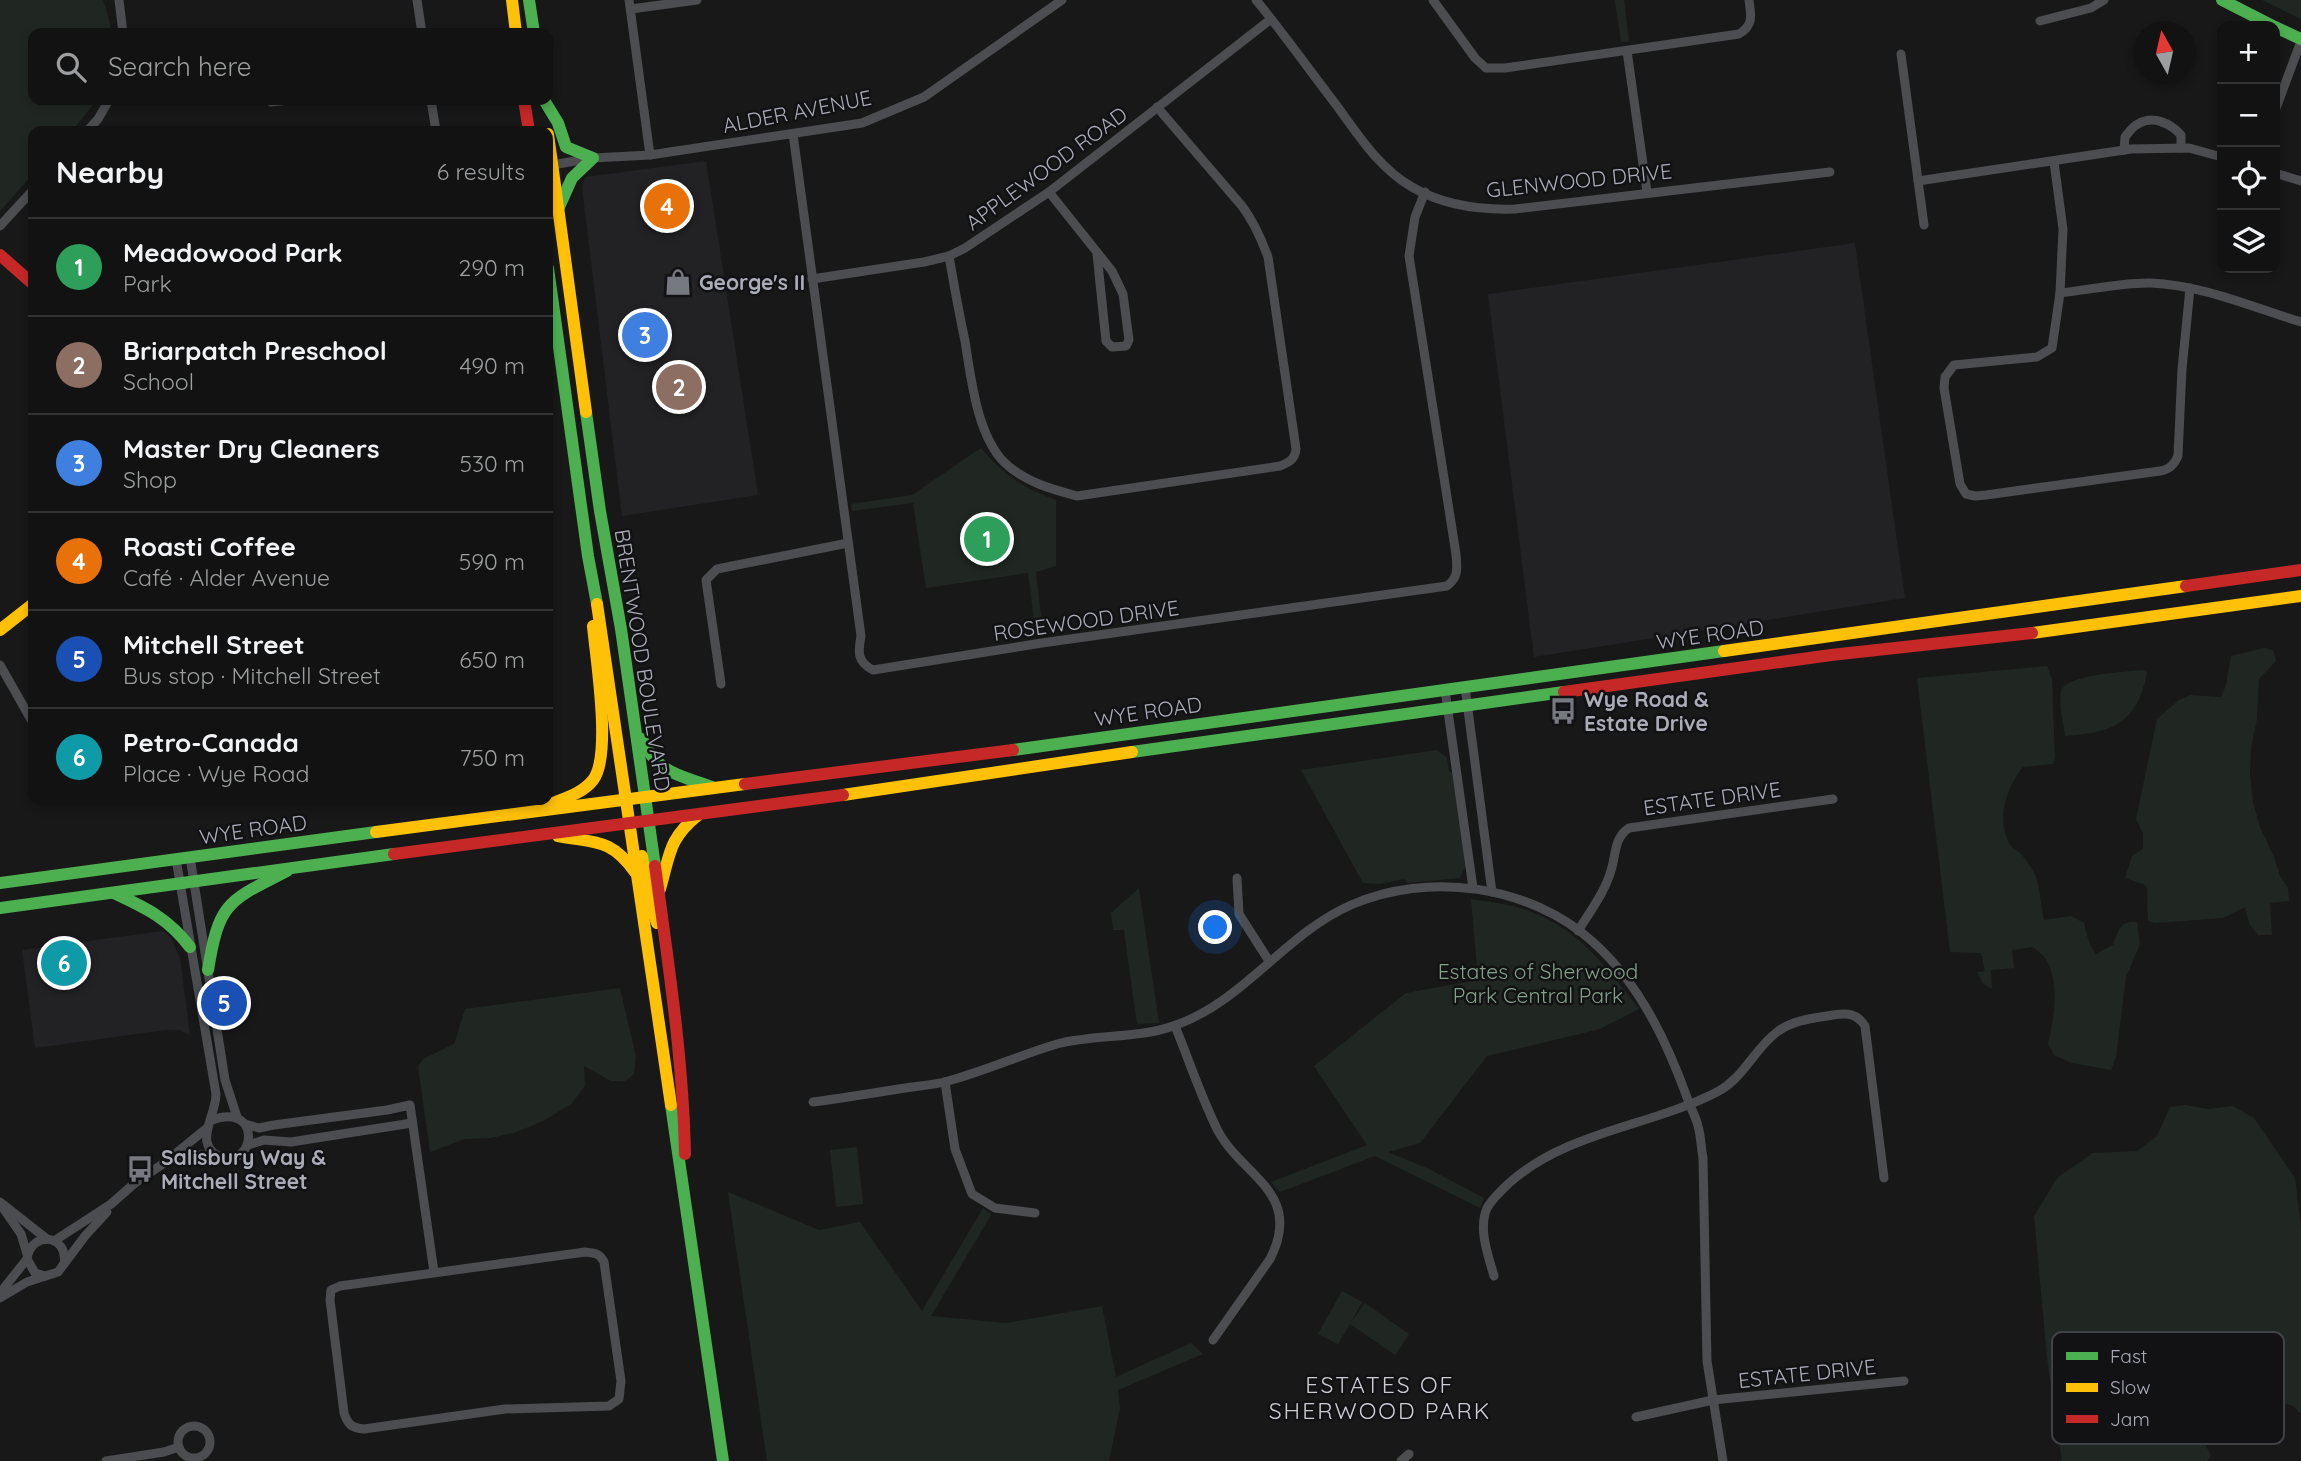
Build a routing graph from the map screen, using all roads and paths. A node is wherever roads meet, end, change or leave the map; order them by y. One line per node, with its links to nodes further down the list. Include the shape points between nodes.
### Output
1 (119, 0): 16 (street)
2 (418, 0): 17 (street)
3 (512, 0): 18 (main road)
4 (529, 0): 19 (main road)
5 (697, 0): 12 (street)
6 (1061, 0): 37 (street, ALDER AVENUE, via 924,97 862,123)
7 (1256, 0): 13 (street, GLENWOOD DRIVE)
8 (1433, 0): 22 (street, via 1486,68)
9 (1749, 0): 22 (street, via 1751,20 1739,34)
10 (2104, 0): 14 (street, via 2091,8)
11 (2222, 0): 15 (main road)
12 (630, 4): 40 (street)
13 (1271, 19): 31 (street, APPLEWOOD ROAD); 51 (street, GLENWOOD DRIVE, via 1377,160)
14 (2040, 21)
15 (2262, 21)
16 (122, 28)
17 (421, 28)
18 (515, 28)
19 (533, 28)
20 (2280, 30): 21 (main road)
21 (2301, 40): 24 (street)
22 (1628, 51): 52 (street)
23 (1901, 54): 48 (street)
24 (2280, 97)
25 (106, 105): 32 (street)
26 (432, 105): 33 (street)
27 (524, 105): 34 (main road)
28 (525, 105): 35 (main road)
29 (545, 105): 36 (main road, BRENTWOOD BOULEVARD)
30 (547, 105): 42 (main road, via 566,147)
31 (1157, 107): 50 (street, APPLEWOOD ROAD); 59 (street, via 1242,206 1265,248 1296,449 1289,462 1077,496 1030,481 1003,461 985,432)
32 (92, 126)
33 (435, 126)
34 (523, 126)
35 (528, 126)
36 (547, 126)
37 (793, 134): 40 (street, ALDER AVENUE); 60 (street, ROSEWOOD DRIVE)
38 (2181, 148): 39 (street); 39 (street, via 2181,135 2161,121 2138,123 2125,137); 41 (street)
39 (2124, 150): 43 (street)
40 (650, 155): 42 (street, ALDER AVENUE)
41 (2217, 156)
42 (593, 158): 44 (street, ALDER AVENUE); 54 (main road, via 572,178)
43 (2054, 162): 48 (street); 63 (street, via 2063,229)
44 (553, 165)
45 (1830, 172): 52 (street, GLENWOOD DRIVE)
46 (2280, 175): 49 (street)
47 (553, 181): 54 (main road, BRENTWOOD BOULEVARD)
48 (1918, 181): 55 (street)
49 (2301, 181)
50 (1049, 192): 57 (street); 59 (street, APPLEWOOD ROAD)
51 (1425, 192): 52 (street, GLENWOOD DRIVE, via 1463,206 1493,209); 66 (street, ROSEWOOD DRIVE, via 1415,217 1409,256 1458,571 1447,586 873,670 858,654 861,636)
52 (1647, 192)
53 (28, 195): 56 (street)
54 (558, 207): 79 (main road, BRENTWOOD BOULEVARD, via 600,511)
55 (1924, 225)
56 (0, 226)
57 (1097, 254): 57 (street, via 1107,341 1121,348 1129,340 1123,293)
58 (0, 255): 61 (main road)
59 (949, 256): 60 (street, APPLEWOOD ROAD)
60 (812, 279): 66 (street, ROSEWOOD DRIVE)
61 (28, 280)
62 (2190, 288): 63 (street, via 2148,282); 63 (street, via 2175,464 2160,471 1966,494 1960,484 1945,377 1954,365 2037,357 2052,348); 65 (street)
63 (2060, 293)
64 (553, 304): 67 (main road, BRENTWOOD BOULEVARD)
65 (2301, 322)
66 (848, 543): 73 (street, via 716,569 706,580)
67 (588, 556): 82 (main road, BRENTWOOD BOULEVARD); 84 (main road, via 602,732 600,765 583,790)
68 (2301, 570): 74 (main road, WYE ROAD)
69 (2301, 596): 76 (main road, WYE ROAD)
70 (28, 608): 71 (main road)
71 (0, 630)
72 (0, 665): 78 (street)
73 (721, 684)
74 (1465, 687): 75 (main road, WYE ROAD); 76 (street)
75 (1445, 690): 77 (street); 80 (main road, WYE ROAD)
76 (1468, 706): 77 (main road, WYE ROAD); 101 (street)
77 (1448, 709): 87 (main road, WYE ROAD); 98 (street)
78 (28, 714)
79 (635, 720): 80 (main road, via 655,764); 81 (main road, BRENTWOOD BOULEVARD)
80 (716, 788): 81 (main road, WYE ROAD)
81 (644, 797): 82 (main road, WYE ROAD); 88 (main road, BRENTWOOD BOULEVARD)
82 (625, 799): 86 (main road, WYE ROAD); 88 (main road, BRENTWOOD BOULEVARD)
83 (1833, 799): 103 (street, ESTATE DRIVE, via 1629,828 1616,845 1605,887)
84 (553, 804)
85 (550, 805): 86 (main road)
86 (541, 809): 90 (main road, WYE ROAD)
87 (720, 810): 88 (main road, WYE ROAD); 100 (main road, via 699,815 678,832)
88 (637, 821): 89 (main road, WYE ROAD); 93 (main road, BRENTWOOD BOULEVARD); 100 (main road, BRENTWOOD BOULEVARD); 105 (main road, via 649,900)
89 (544, 833): 92 (main road, WYE ROAD); 93 (main road, via 603,842 623,856)
90 (190, 856): 91 (main road, WYE ROAD); 95 (street)
91 (176, 859): 96 (main road, WYE ROAD); 97 (street)
92 (293, 867): 95 (main road, WYE ROAD); 107 (main road, via 243,895 225,911 219,919)
93 (636, 874): 119 (main road, BRENTWOOD BOULEVARD)
94 (1237, 878): 106 (street, via 1239,914)
95 (194, 881): 97 (main road, WYE ROAD); 107 (street)
96 (0, 883)
97 (180, 883): 99 (main road, WYE ROAD); 104 (street)
98 (1473, 888): 101 (street, ESTATE DRIVE); 106 (street, ESTATE DRIVE, via 1411,889 1368,898 1329,916)
99 (114, 892): 102 (main road, WYE ROAD); 104 (main road, via 162,915)
100 (659, 892): 105 (main road, BRENTWOOD BOULEVARD)
101 (1492, 892): 103 (street, ESTATE DRIVE, via 1551,914)
102 (0, 908)
103 (1578, 931): 111 (street, ESTATE DRIVE, via 1605,953 1635,990 1663,1040)
104 (190, 947): 114 (street, via 216,1094)
105 (667, 951): 119 (main road, BRENTWOOD BOULEVARD, via 684,1114)
106 (1269, 961): 108 (street, ESTATE DRIVE, via 1227,997)
107 (208, 970): 112 (street, via 225,1080)
108 (1175, 1026): 109 (street, ESTATE DRIVE, via 1059,1044); 130 (street, via 1220,1134 1268,1189 1279,1219 1277,1245 1270,1259)
109 (945, 1082): 110 (street, ESTATE DRIVE); 122 (street, via 955,1149 972,1194 995,1208)
110 (813, 1102)
111 (1689, 1104): 118 (street, via 1731,1083 1783,1028 1804,1020 1852,1015 1865,1027); 128 (street, via 1569,1145 1521,1172 1488,1207 1484,1220 1485,1247); 132 (street, ESTATE DRIVE, via 1703,1158 1705,1317)
112 (241, 1121): 113 (street, via 265,1128 410,1105); 114 (street, via 225,1116); 115 (street)
113 (412, 1123): 115 (street); 126 (street)
114 (210, 1124): 116 (street, via 206,1140); 117 (street)
115 (248, 1145): 116 (street, via 231,1158)
116 (216, 1154): 117 (street)
117 (164, 1163): 121 (street)
118 (1884, 1178)
119 (685, 1193): 136 (main road, BRENTWOOD BOULEVARD)
120 (0, 1203): 123 (street); 124 (street, via 21,1234)
121 (111, 1204): 123 (street); 125 (street)
122 (1035, 1213)
123 (51, 1240): 124 (street, via 36,1241); 125 (street, via 63,1249)
124 (27, 1256): 127 (street, via 35,1273); 129 (street)
125 (62, 1267): 127 (street)
126 (434, 1272): 126 (street, via 331,1290 344,1413 353,1428 505,1409 610,1406 619,1399 621,1381 601,1256 584,1252)
127 (47, 1276): 129 (street)
128 (1494, 1276)
129 (0, 1296)
130 (1213, 1340)
131 (1905, 1381): 132 (street, ESTATE DRIVE)
132 (1713, 1400): 133 (street, ESTATE DRIVE); 137 (street, ESTATE DRIVE)
133 (1636, 1417)
134 (179, 1447): 135 (street)
135 (106, 1461)
136 (723, 1461)
137 (1723, 1461)

